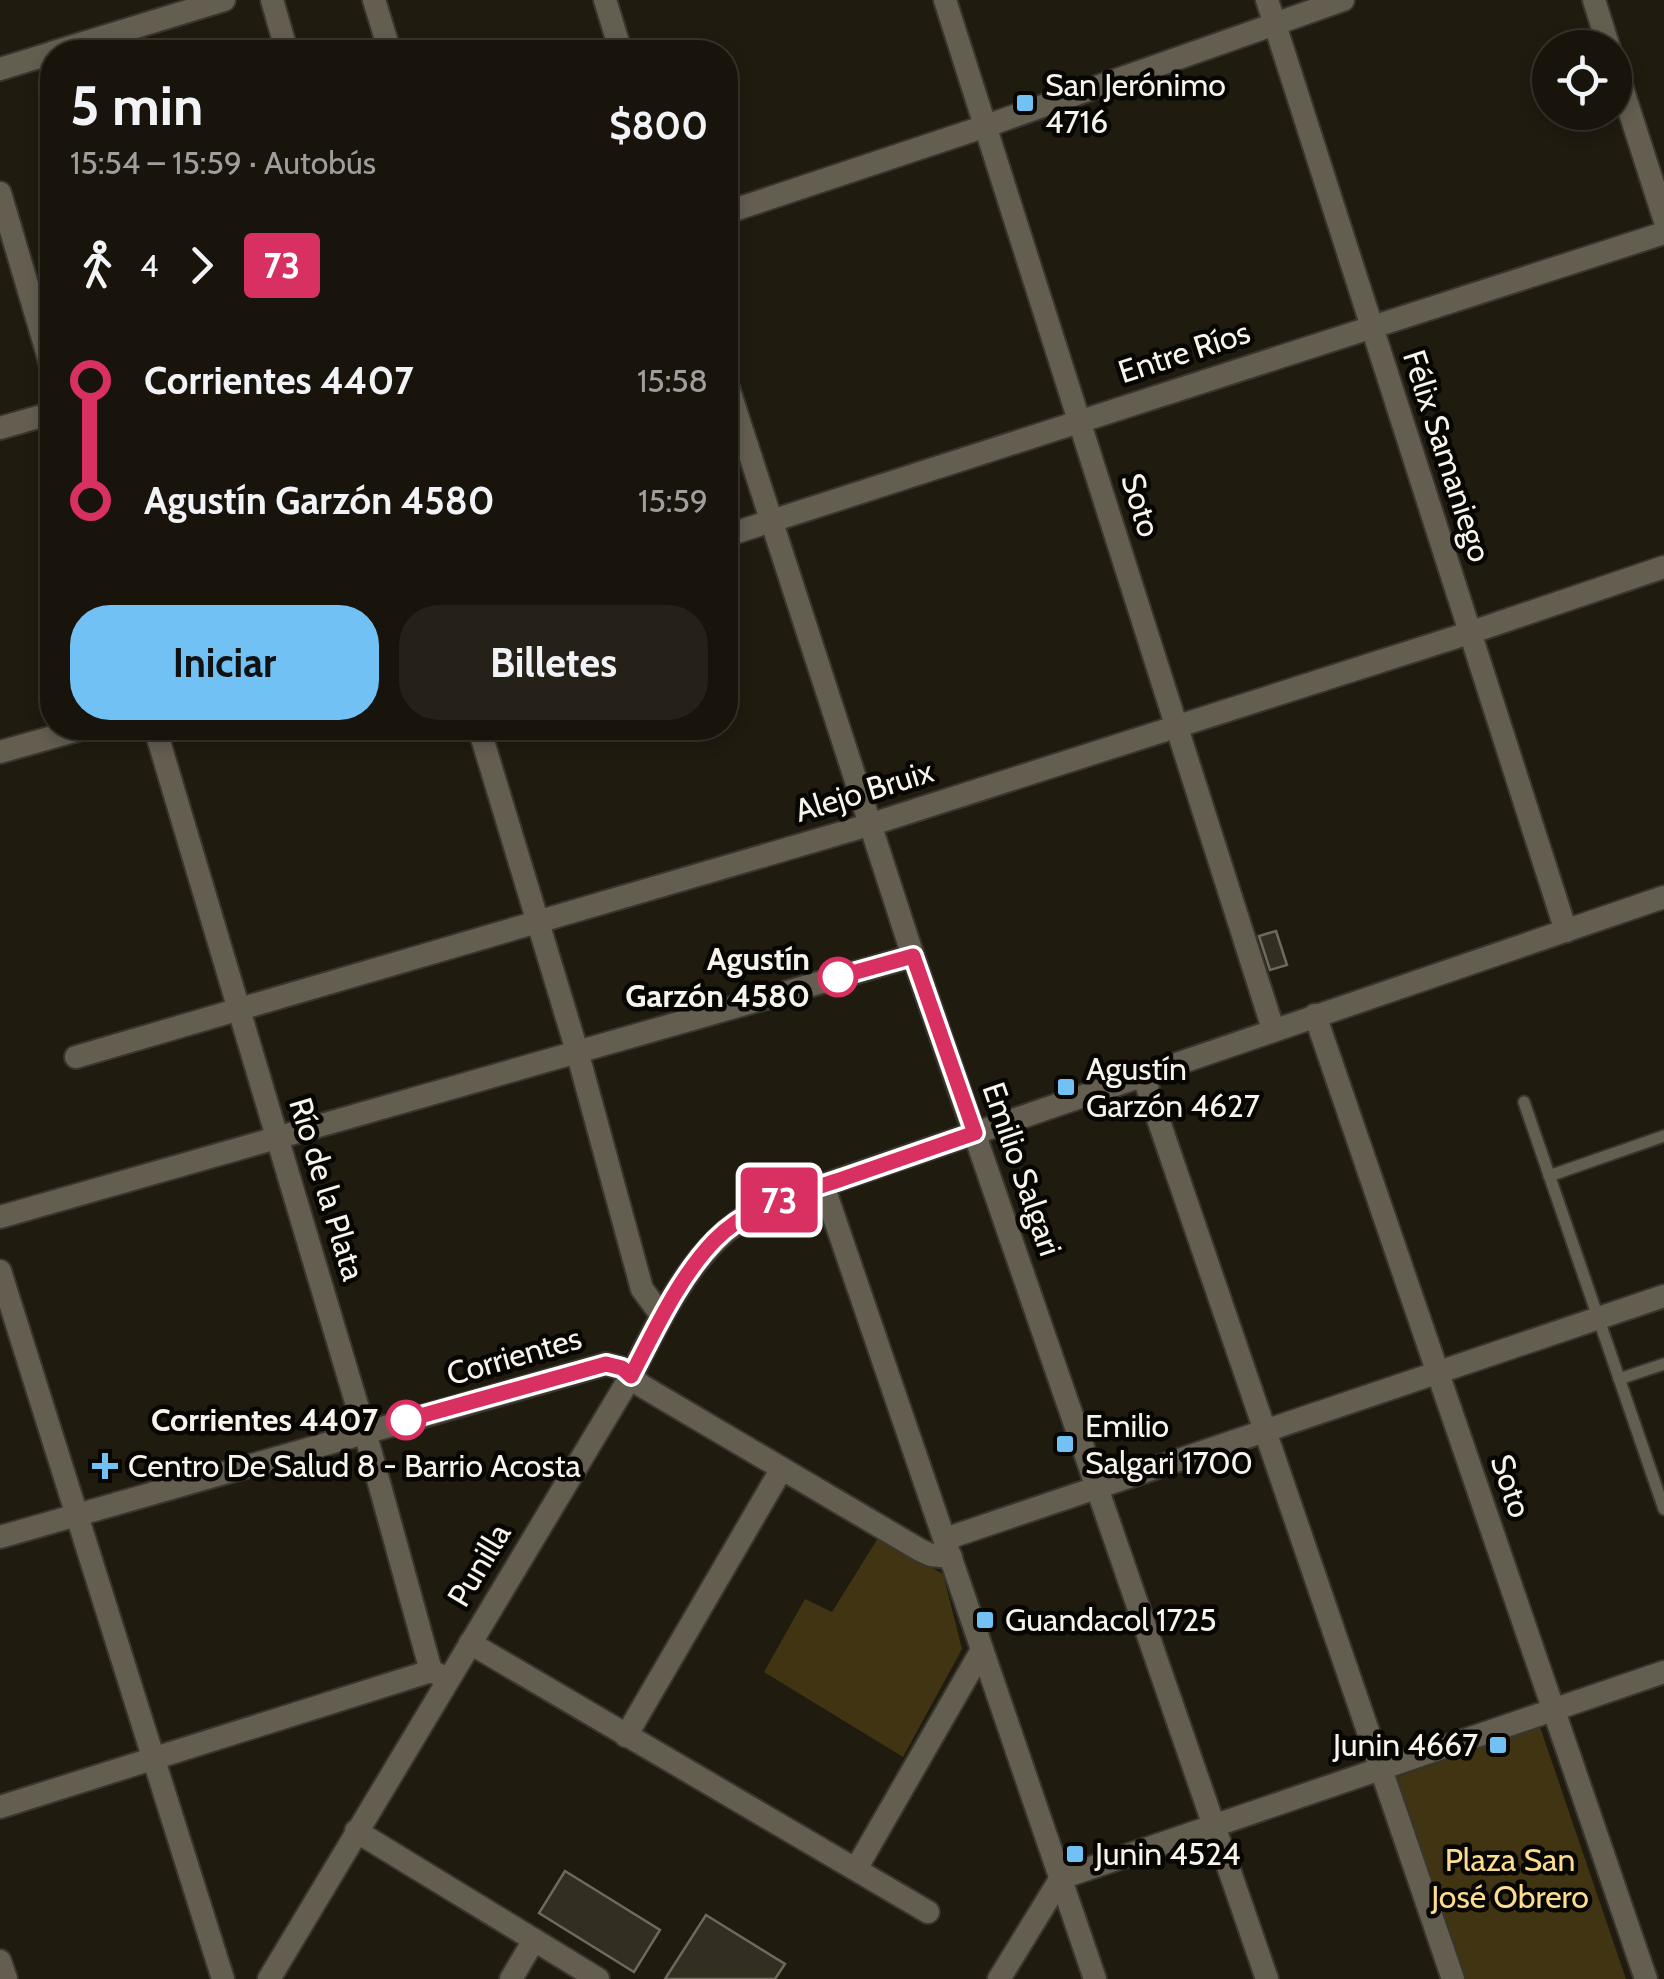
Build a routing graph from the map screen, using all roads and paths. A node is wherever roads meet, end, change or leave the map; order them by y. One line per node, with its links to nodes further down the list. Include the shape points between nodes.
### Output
1 (224, 0): 10 (street)
2 (272, 0): 11 (street)
3 (374, 0): 12 (street)
4 (604, 0): 13 (street)
5 (945, 0): 17 (street, Soto)
6 (1343, 0): 8 (street)
7 (1594, 0): 9 (street)
8 (1271, 11): 17 (street); 22 (street, Félix Samaniego)
9 (1603, 30)
10 (96, 40)
11 (284, 40)
12 (386, 40)
13 (617, 40)
14 (40, 57): 15 (street)
15 (0, 70)
16 (1632, 119): 20 (street)
17 (986, 126): 19 (street); 26 (street, Soto)
18 (0, 193): 23 (street)
19 (738, 209)
20 (1664, 218)
21 (1664, 232): 22 (street, Entre Ríos)
22 (1372, 327): 26 (street, Entre Ríos); 31 (street, Félix Samaniego)
23 (40, 328)
24 (40, 416): 27 (street)
25 (738, 419): 28 (street, Emilio Salgari)
26 (1081, 419): 28 (street, Entre Ríos); 32 (street, Soto)
27 (0, 428)
28 (771, 522): 29 (street, Entre Ríos); 37 (street, Emilio Salgari)
29 (738, 532)
30 (1664, 567): 31 (street, Alejo Bruix)
31 (1469, 633): 32 (street, Alejo Bruix); 40 (street, Félix Samaniego)
32 (1176, 727): 37 (street, Alejo Bruix); 44 (street, Soto)
33 (42, 740): 36 (street)
34 (159, 740): 42 (street, Río de la Plata)
35 (483, 740): 39 (street)
36 (0, 752)
37 (872, 824): 39 (street, Alejo Bruix); 41 (street, Emilio Salgari)
38 (1664, 898): 40 (street, Punilla)
39 (537, 922): 42 (street, Alejo Bruix); 45 (street)
40 (1566, 930): 43 (street, Punilla)
41 (913, 956): 45 (street); 49 (street, Emilio Salgari)
42 (238, 1009): 46 (street, Alejo Bruix); 51 (street, Río de la Plata)
43 (1314, 1015): 44 (street, Punilla); 60 (street, Soto)
44 (1274, 1029): 47 (street, Punilla)
45 (577, 1051): 51 (street); 57 (street, via 642,1289)
46 (76, 1057)
47 (1143, 1074): 49 (street, Punilla); 63 (street)
48 (1524, 1102): 52 (lane)
49 (975, 1133): 53 (street, Punilla); 66 (street, Emilio Salgari)
50 (1664, 1136): 52 (lane)
51 (278, 1137): 54 (street); 64 (street, Río de la Plata)
52 (1550, 1176): 58 (lane)
53 (822, 1186): 57 (street, Punilla, via 753,1210 733,1224); 70 (street)
54 (0, 1216)
55 (0, 1271): 68 (street)
56 (1664, 1296): 58 (street)
57 (662, 1316): 61 (street, Punilla)
58 (1598, 1318): 60 (street); 62 (lane)
59 (1664, 1364): 62 (lane)
60 (1438, 1372): 63 (street); 75 (street, Soto)
61 (631, 1376): 64 (street, Corrientes, via 606,1364); 65 (street, Corrientes); 71 (street, Punilla)
62 (1619, 1380): 67 (lane)
63 (1265, 1431): 66 (street); 78 (street)
64 (365, 1432): 68 (street, Corrientes); 74 (street, Río de la Plata)
65 (781, 1470): 70 (street, Corrientes, via 930,1555); 76 (street)
66 (1098, 1487): 70 (street); 80 (street, Emilio Salgari)
67 (1664, 1509)
68 (76, 1513): 69 (street, Corrientes); 77 (street)
69 (0, 1537)
70 (948, 1548): 72 (street)
71 (470, 1643): 74 (street, Punilla); 76 (street)
72 (982, 1650): 82 (street); 83 (street)
73 (1664, 1672): 75 (street)
74 (439, 1675): 77 (street); 81 (street, Punilla)
75 (1554, 1710): 78 (street); 96 (street, Soto)
76 (626, 1736): 82 (street)
77 (153, 1758): 79 (street); 88 (street)
78 (1381, 1769): 80 (street); 95 (street)
79 (0, 1807)
80 (1214, 1826): 83 (street); 94 (street, Emilio Salgari)
81 (356, 1832): 85 (street); 89 (street, Punilla)
82 (856, 1869): 84 (street)
83 (1061, 1878): 92 (street); 93 (street)
84 (928, 1912)
85 (534, 1940): 90 (street); 91 (street)
86 (0, 1960): 87 (street)
87 (6, 1979)
88 (222, 1979)
89 (270, 1979)
90 (511, 1979)
91 (598, 1979)
92 (1000, 1979)
93 (1095, 1979)
94 (1267, 1979)
95 (1454, 1979)
96 (1646, 1979)

